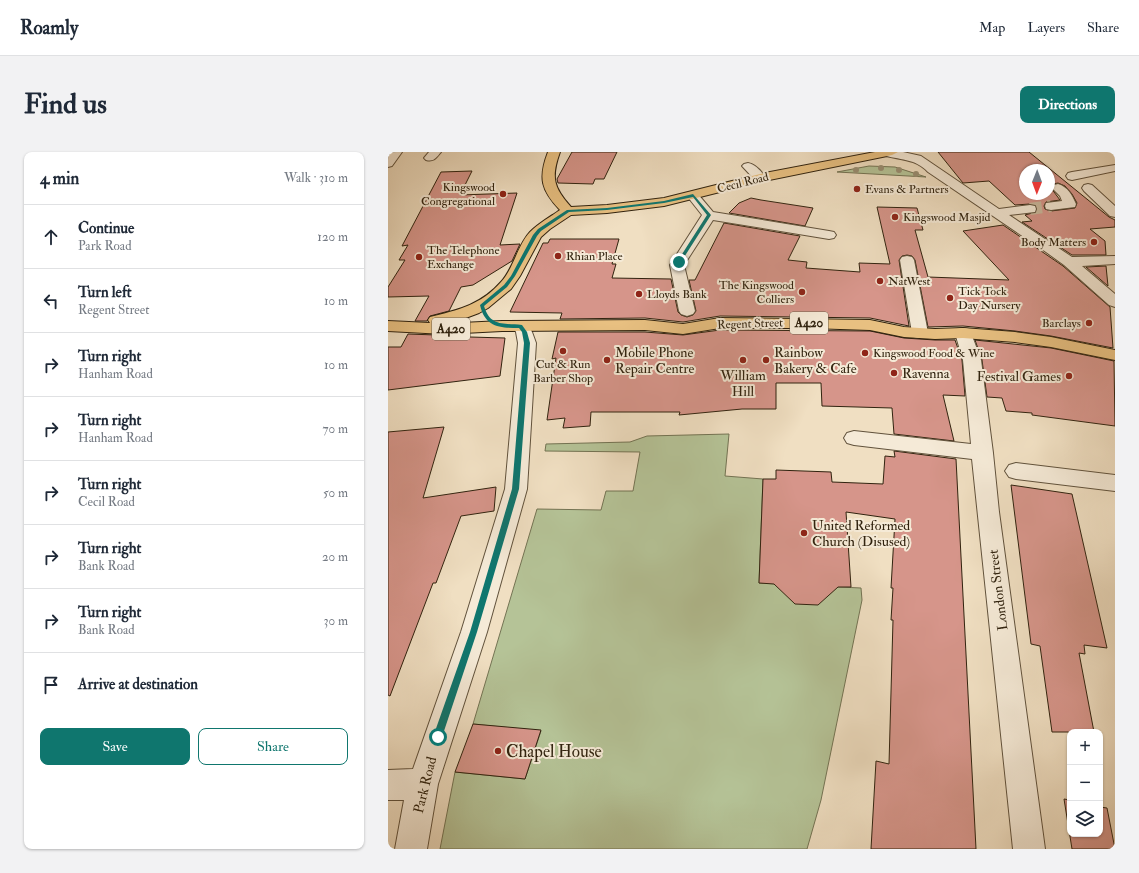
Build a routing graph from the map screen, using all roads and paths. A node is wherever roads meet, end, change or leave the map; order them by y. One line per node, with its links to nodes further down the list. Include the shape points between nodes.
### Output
1 (396, 152): 4 (street)
2 (554, 152): 14 (main road, via 548,166 548,178 553,194)
3 (889, 153): 8 (main road, Cecil Road); 15 (street, via 894,161 932,170)
4 (388, 164)
5 (748, 166): 8 (street)
6 (1115, 168): 7 (street)
7 (1072, 176)
8 (760, 178): 11 (main road, Cecil Road)
9 (1058, 188): 12 (street, via 1070,204)
10 (1088, 188): 16 (street)
11 (693, 196): 14 (main road, Cecil Road, via 607,209); 17 (street)
12 (1051, 206)
13 (1030, 209): 15 (street)
14 (568, 211): 23 (main road, A420, via 535,235 506,286)
15 (995, 213): 21 (street)
16 (1115, 213)
17 (709, 215): 18 (street); 24 (street, via 677,265)
18 (829, 235)
19 (907, 260): 27 (street)
20 (1113, 260): 21 (street)
21 (1074, 267): 22 (street)
22 (1115, 302)
23 (482, 305): 25 (main road, A420, via 457,316); 26 (main road, A420, via 484,315)
24 (687, 311)
25 (394, 326): 26 (main road, A420, via 444,329)
26 (511, 326): 27 (main road, Regent Street / A420, via 645,325 689,328 720,323 810,323 870,325); 34 (street, Park Road, via 524,332 527,343 516,489 474,632)
27 (920, 333): 28 (main road, Regent Street / A420)
28 (963, 333): 29 (main road, Regent Street / A420, via 1051,342); 31 (street, London Street, via 972,360)
29 (1115, 355)
30 (854, 438): 31 (street)
31 (983, 453): 37 (street, London Street)
32 (1016, 471): 33 (street)
33 (1115, 483)
34 (423, 784): 35 (street); 36 (street, Park Road)
35 (388, 785)
36 (411, 849)
37 (1029, 849)

